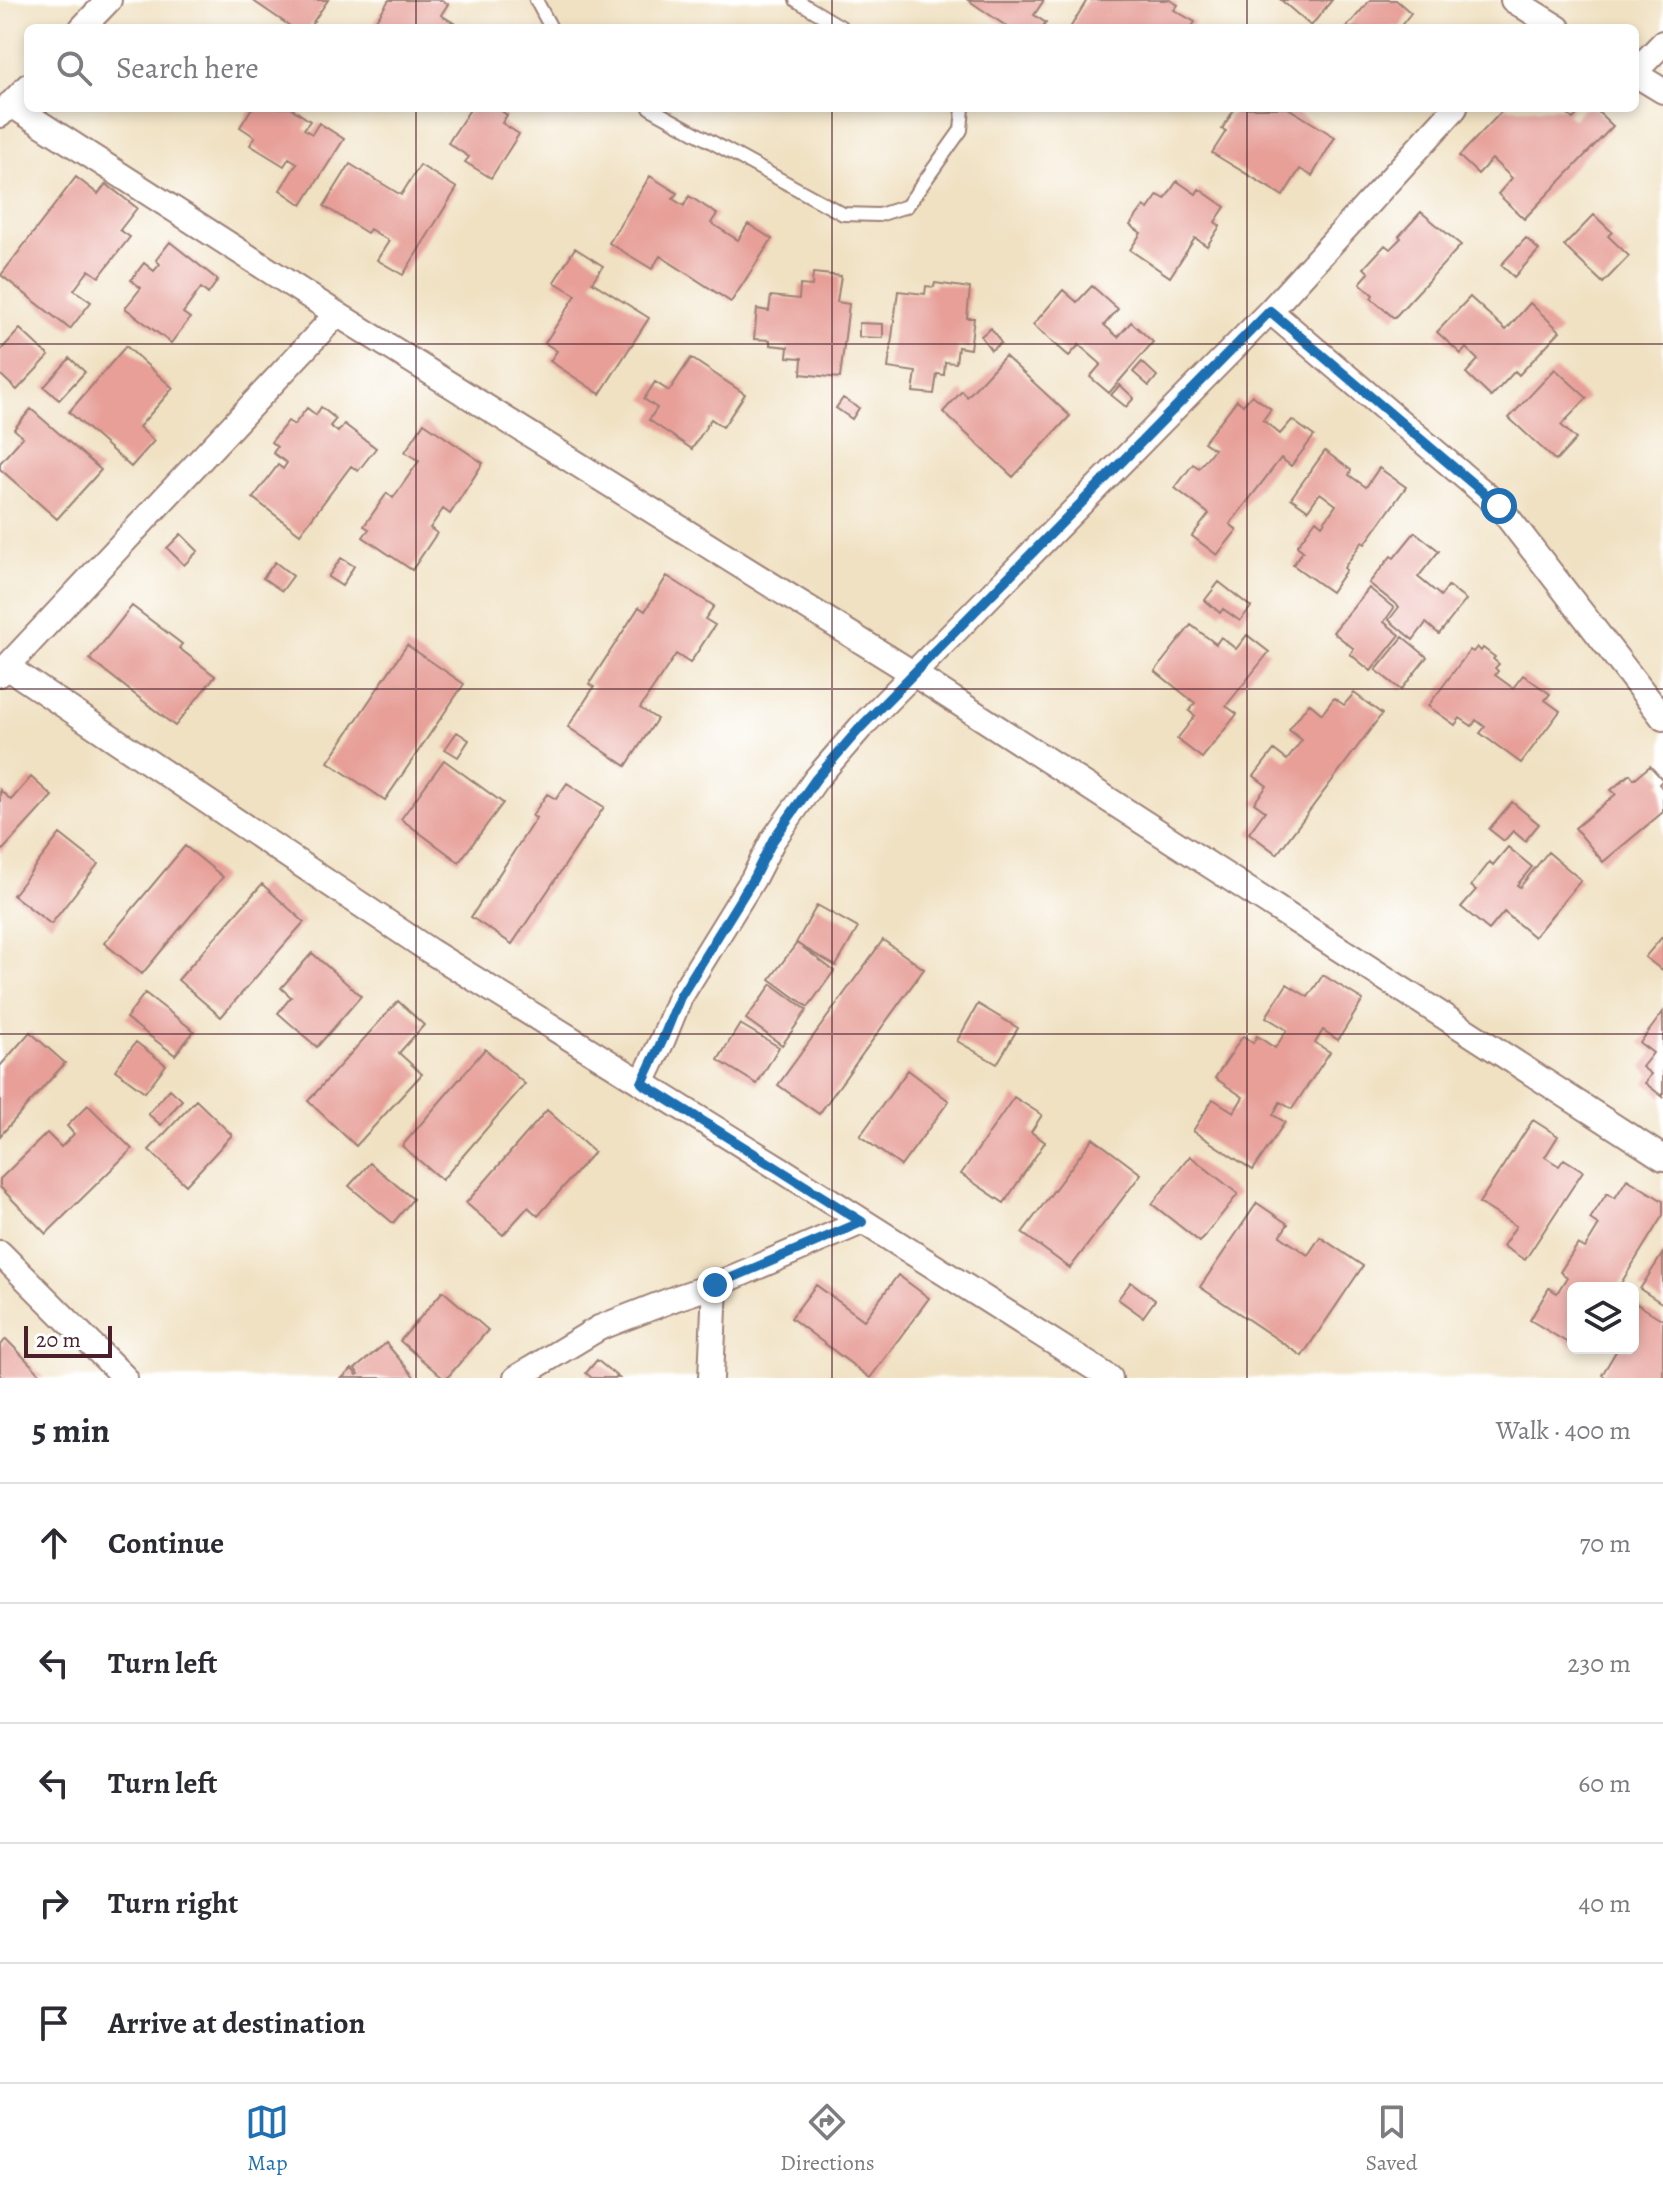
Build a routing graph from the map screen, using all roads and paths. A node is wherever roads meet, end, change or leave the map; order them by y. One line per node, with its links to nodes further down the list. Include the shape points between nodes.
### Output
1 (109, 0): 5 (street)
2 (536, 0): 6 (lane)
3 (796, 0): 7 (lane)
4 (1513, 0): 8 (street)
5 (86, 24)
6 (549, 24)
7 (836, 24)
8 (1541, 24)
9 (1663, 43): 10 (street)
10 (1639, 69)
11 (1639, 76): 13 (street)
12 (24, 90): 14 (street)
13 (1663, 91)
14 (5, 110): 19 (street)
15 (657, 112): 16 (lane, via 843,214 879,215 907,206 961,130)
16 (963, 112)
17 (1451, 112): 18 (street)
18 (1270, 311): 21 (street); 22 (street, via 1499,506)
19 (337, 314): 20 (street); 21 (street)
20 (4, 671): 23 (street, via 430,951)
21 (914, 674): 23 (street, via 816,779 773,840 680,997); 24 (street)
22 (1663, 718)
23 (642, 1083): 25 (street)
24 (1663, 1158)
25 (862, 1222): 27 (street); 31 (street)
26 (0, 1253): 28 (street)
27 (715, 1285): 29 (street, via 599,1328); 30 (street)
28 (125, 1378)
29 (516, 1378)
30 (711, 1378)
31 (1110, 1378)

